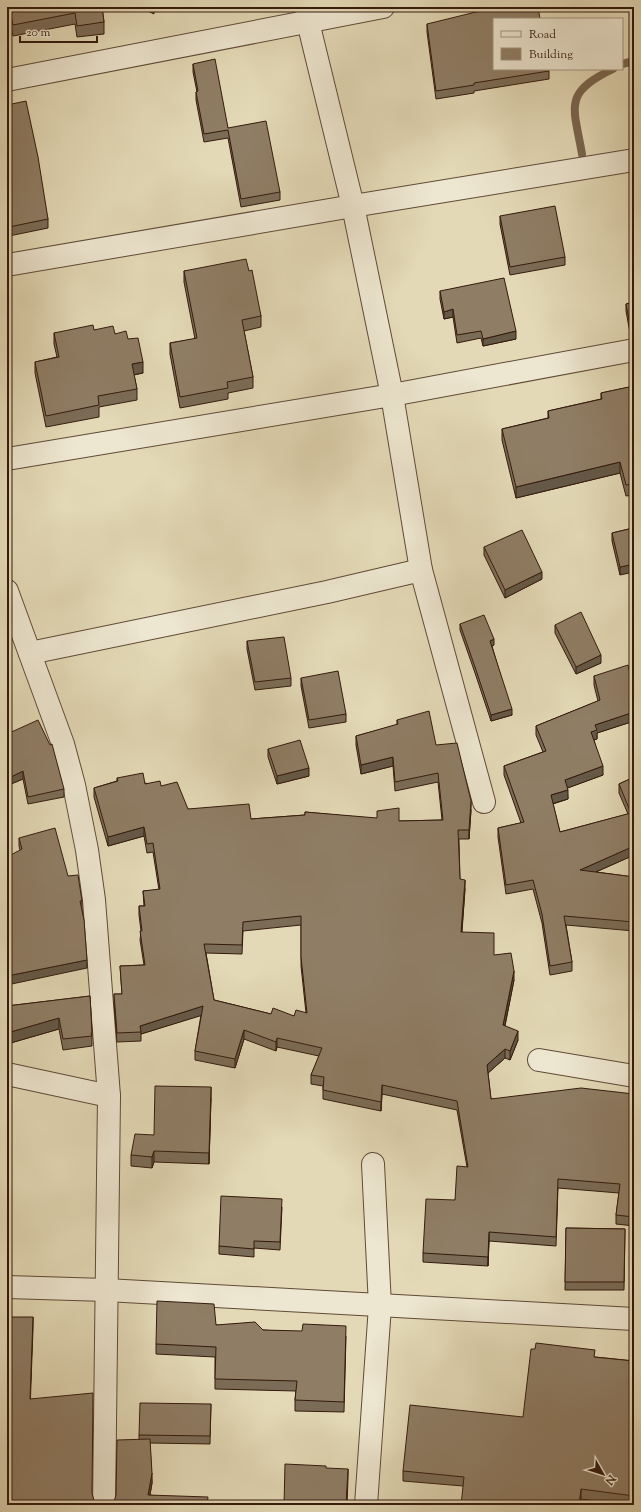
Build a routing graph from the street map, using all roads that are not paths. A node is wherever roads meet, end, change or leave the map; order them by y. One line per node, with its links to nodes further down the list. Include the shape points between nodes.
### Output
1 (383, 7): 2 (street)
2 (307, 14): 3 (street); 5 (street)
3 (7, 80)
4 (634, 160): 5 (street)
5 (353, 206): 6 (street); 8 (street)
6 (7, 265)
7 (634, 350): 8 (street)
8 (392, 395): 9 (street); 10 (street)
9 (7, 459)
10 (421, 570): 12 (street, via 327,592); 13 (street)
11 (7, 590): 12 (street)
12 (30, 653): 17 (street, via 63,744 87,850 94,900)
13 (484, 802)
14 (539, 1060): 16 (street)
15 (7, 1074): 17 (street)
16 (634, 1076)
17 (109, 1096): 20 (street)
18 (373, 1164): 21 (street)
19 (7, 1287): 20 (street)
20 (106, 1290): 21 (street); 23 (street)
21 (380, 1306): 22 (street); 24 (street)
22 (634, 1319)
23 (104, 1505)
24 (366, 1505)

